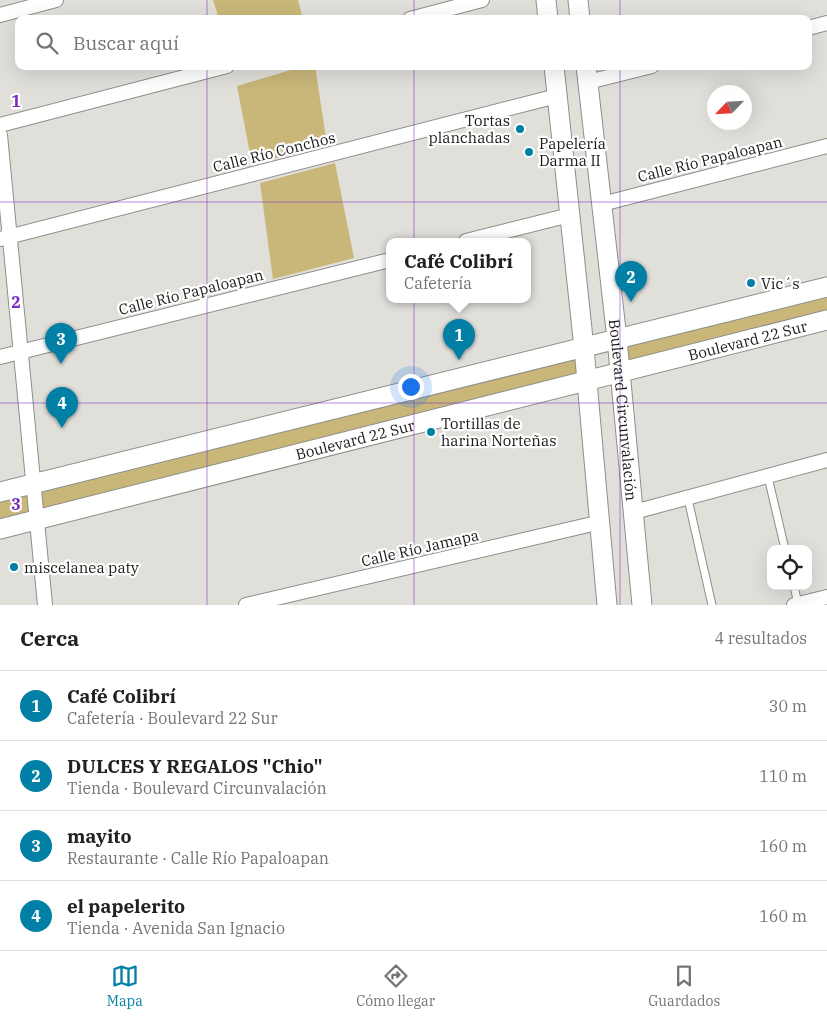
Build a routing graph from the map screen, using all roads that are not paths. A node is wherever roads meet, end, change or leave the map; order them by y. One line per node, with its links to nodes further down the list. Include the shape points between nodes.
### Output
1 (56, 0): 5 (street)
2 (482, 0): 6 (street)
3 (546, 0): 7 (street)
4 (578, 0): 8 (street)
5 (0, 15)
6 (425, 15)
7 (548, 15)
8 (580, 15)
9 (827, 23): 10 (street)
10 (812, 27)
11 (212, 70): 16 (street)
12 (554, 70): 15 (street)
13 (620, 70): 14 (street)
14 (587, 74): 19 (street, Boulevard Circunvalación)
15 (557, 96): 20 (street); 21 (street, Calle Río Conchos)
16 (0, 125)
17 (0, 135): 21 (street)
18 (827, 146): 19 (street, Calle Río Papaloapan)
19 (602, 204): 26 (street, Boulevard Circunvalación)
20 (570, 215): 22 (street); 27 (street)
21 (5, 237): 28 (street)
22 (478, 238)
23 (386, 261): 28 (street, Calle Río Papaloapan)
24 (827, 287): 26 (street, Boulevard 22 Sur)
25 (827, 320): 30 (street, Boulevard 22 Sur)
26 (617, 339): 27 (street, Boulevard 22 Sur); 30 (street, Boulevard Circunvalación)
27 (584, 348): 31 (street); 34 (street, Boulevard 22 Sur)
28 (22, 351): 29 (street, Calle Río Papaloapan); 34 (street)
29 (0, 357)
30 (620, 372): 31 (street, Boulevard 22 Sur); 37 (street, Boulevard Circunvalación)
31 (586, 380): 38 (street, Boulevard 22 Sur); 39 (street)
32 (827, 460): 33 (street)
33 (768, 477): 36 (street); 41 (lane)
34 (35, 483): 35 (street, Boulevard 22 Sur); 38 (street)
35 (0, 492)
36 (688, 499): 37 (street); 48 (lane)
37 (634, 512): 47 (street, Boulevard Circunvalación)
38 (38, 520): 40 (street, Boulevard 22 Sur); 44 (street)
39 (601, 522): 45 (street, Calle Río Jamapa); 46 (street)
40 (0, 529)
41 (784, 545)
42 (794, 590): 49 (lane)
43 (827, 597): 49 (street)
44 (45, 605)
45 (246, 605)
46 (607, 605)
47 (642, 605)
48 (712, 605)
49 (796, 605)

